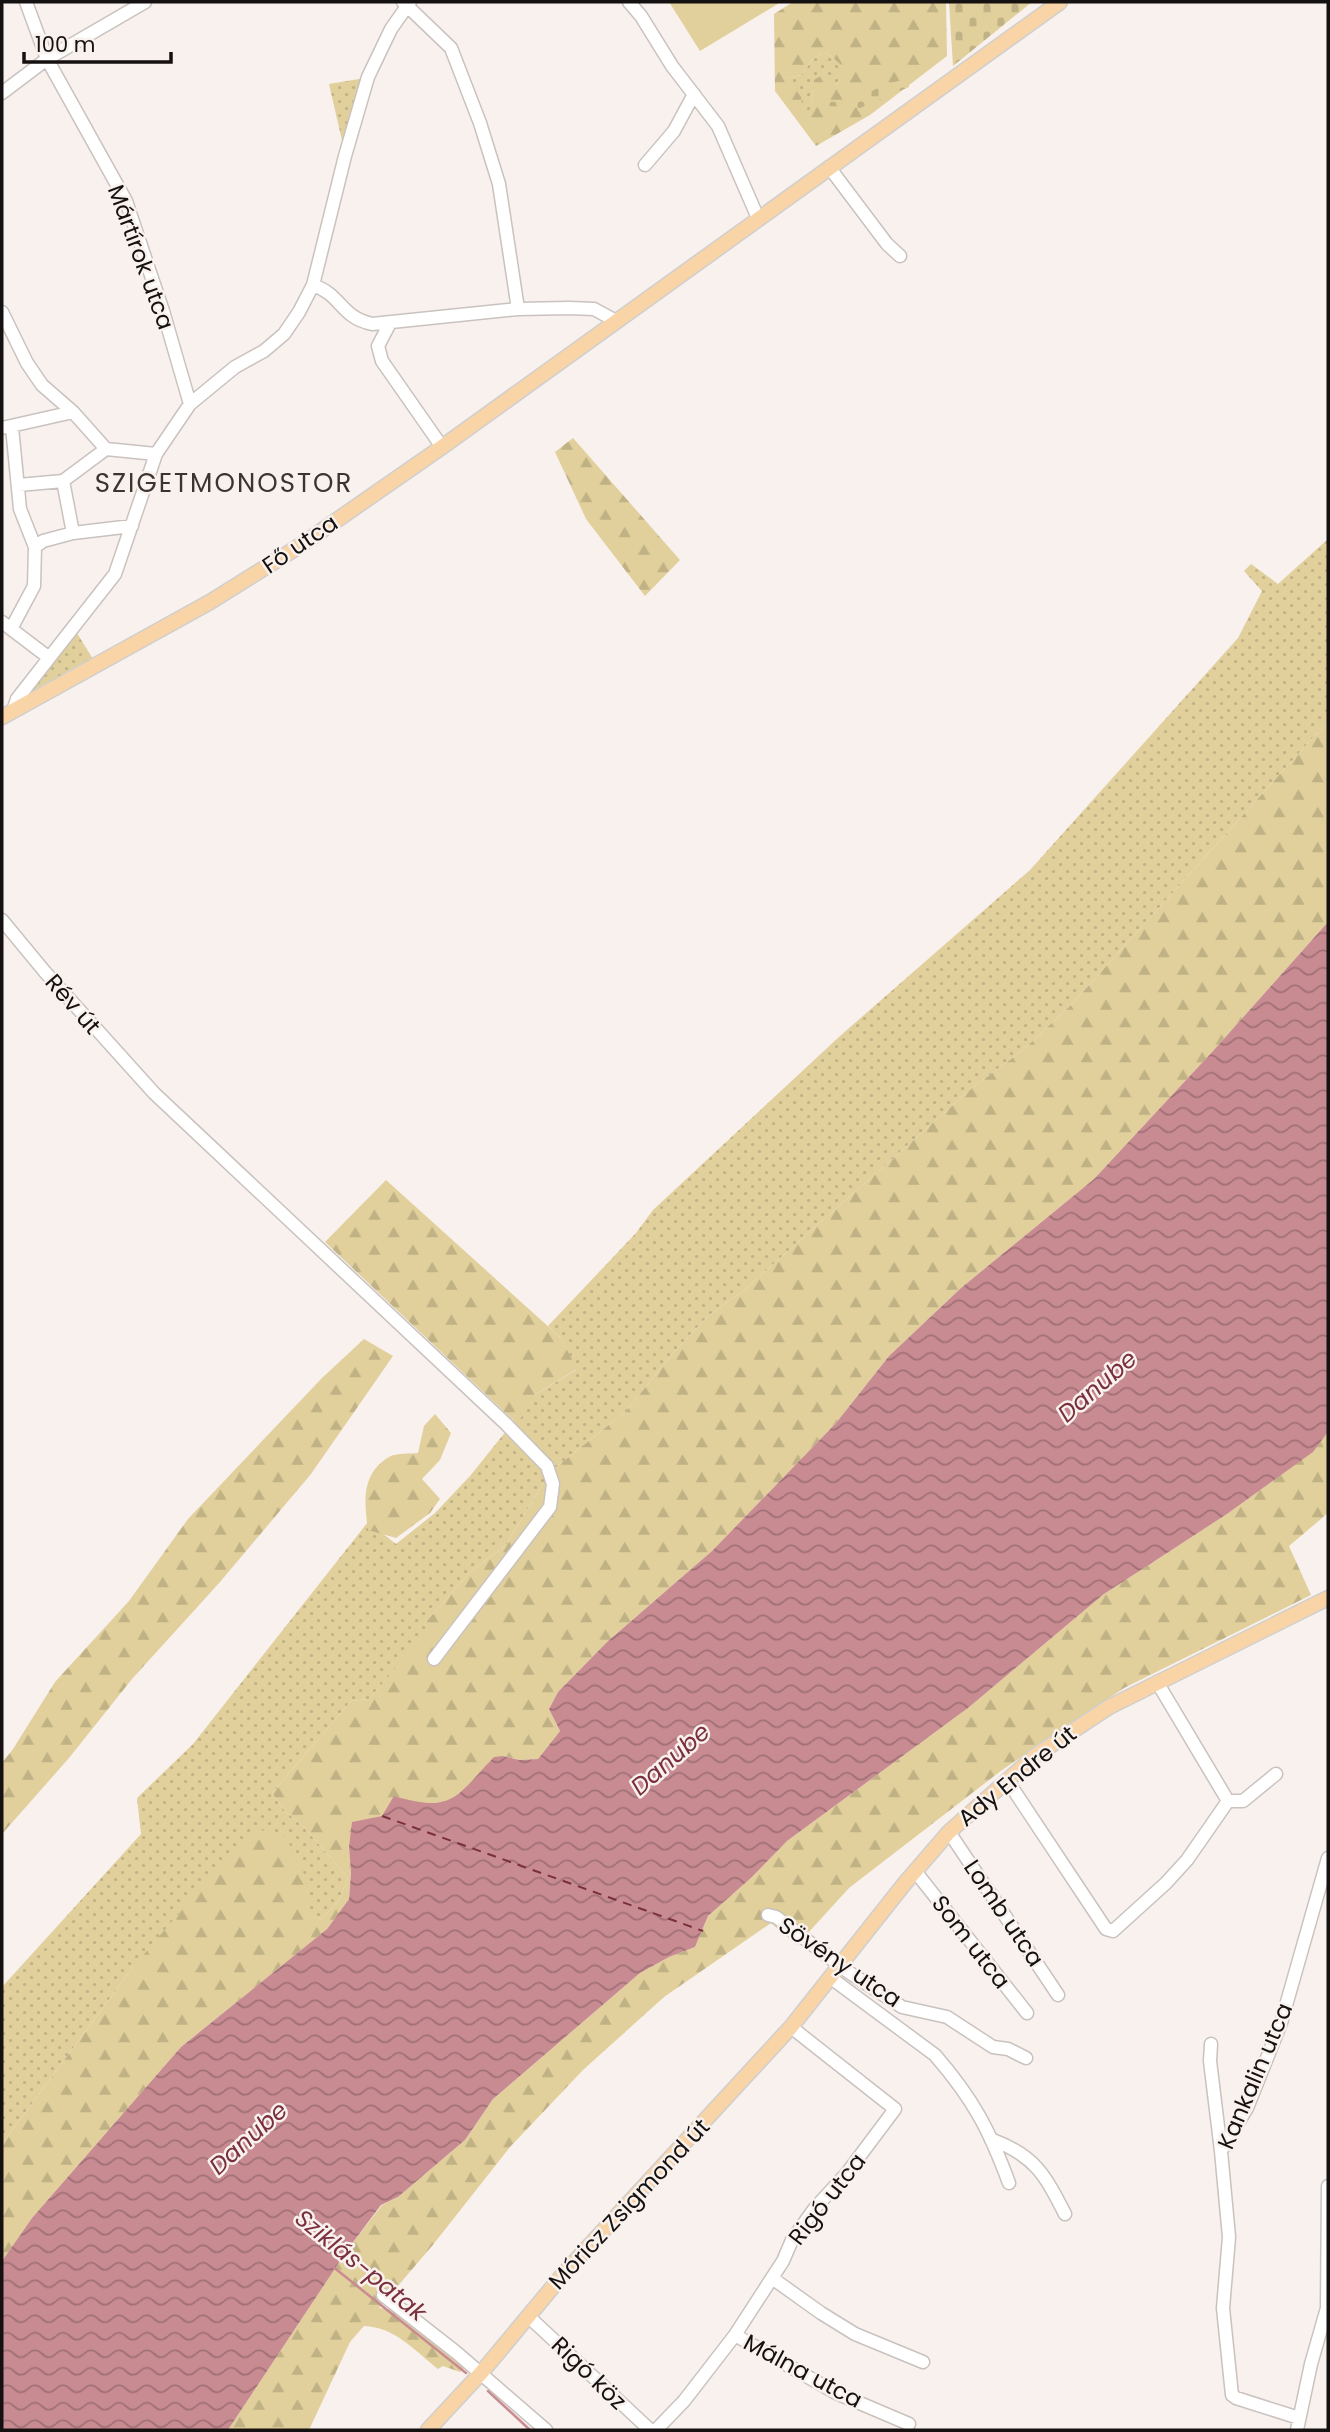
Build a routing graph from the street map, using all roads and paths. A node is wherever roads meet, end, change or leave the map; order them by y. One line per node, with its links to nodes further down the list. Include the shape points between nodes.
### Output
1 (26, 2): 6 (street, Mártírok utca)
2 (145, 2): 6 (street)
3 (629, 2): 8 (street)
4 (1060, 2): 10 (main road, Fő utca)
5 (407, 3): 13 (street, via 368,78); 14 (street, via 451,48 480,122 499,184)
6 (47, 59): 7 (street); 18 (street, Mártírok utca, via 126,201)
7 (2, 93)
8 (694, 94): 9 (street, via 674,131); 11 (street, via 718,126)
9 (645, 165)
10 (829, 167): 11 (main road, Fő utca); 12 (street)
11 (758, 218): 16 (main road, Fő utca)
12 (900, 256)
13 (313, 285): 17 (street, via 323,288 359,321); 18 (street, via 284,334)
14 (518, 309): 16 (street, via 594,309); 17 (street)
15 (2, 312): 19 (street, via 42,385)
16 (616, 321): 21 (main road, Fő utca)
17 (390, 323): 21 (street, via 378,346 382,361)
18 (190, 404): 23 (street)
19 (73, 412): 20 (street); 22 (street)
20 (7, 427): 25 (street)
21 (442, 447): 31 (main road, Fő utca, via 211,602)
22 (106, 449): 23 (street); 24 (street)
23 (156, 454): 26 (street)
24 (62, 481): 25 (street); 27 (street)
25 (19, 485): 28 (street, via 20,509)
26 (132, 526): 27 (street); 30 (street, via 115,573)
27 (73, 533): 28 (street)
28 (35, 547): 29 (street, via 34,586)
29 (7, 625): 30 (street)
30 (48, 657): 31 (street)
31 (7, 714)
32 (2, 920): 34 (street, Rév út, via 148,1086 547,1466 553,1484 550,1507)
33 (1328, 1598): 35 (main road, Ady Endre út)
34 (434, 1659)
35 (1157, 1682): 37 (main road, Ady Endre út, via 1072,1730); 38 (street)
36 (1276, 1774): 38 (street, via 1242,1801)
37 (1007, 1780): 38 (street, via 1106,1929 1112,1931 1187,1860); 39 (main road, Ady Endre út)
38 (1228, 1801)
39 (949, 1832): 41 (main road, Ady Endre út); 44 (street, Lomb utca)
40 (1328, 1858): 50 (street, Kankalin utca, via 1281,2023 1247,2108)
41 (915, 1871): 43 (main road, Ady Endre út); 45 (street, Som utca)
42 (768, 1915): 43 (street, Sövény utca, via 803,1937)
43 (836, 1972): 46 (main road, Móricz Zsigmond út); 48 (street, Sövény utca, via 902,2007 947,2017 993,2047); 49 (street, via 935,2055 971,2100)
44 (1058, 1995)
45 (1027, 2013)
46 (791, 2027): 54 (street, Rigó utca, via 895,2109 792,2239); 57 (main road, Móricz Zsigmond út)
47 (1212, 2044): 50 (street)
48 (1026, 2057)
49 (993, 2140): 51 (street); 53 (street, via 1030,2159)
50 (1221, 2151): 62 (street, Kankalin utca, via 1229,2236 1223,2308 1232,2395)
51 (1009, 2183)
52 (1328, 2187): 56 (street)
53 (1065, 2214)
54 (772, 2278): 58 (street, Rigó utca); 59 (street, via 855,2334)
55 (383, 2295): 60 (street)
56 (1327, 2308): 62 (street)
57 (528, 2316): 60 (main road, Móricz Zsigmond út); 65 (street, Rigó köz)
58 (734, 2334): 61 (street, Málna utca, via 836,2393); 66 (street, Rigó utca)
59 (923, 2362)
60 (481, 2372): 63 (main road, Móricz Zsigmond út); 64 (street)
61 (909, 2424)
62 (1298, 2424)
63 (428, 2430)
64 (546, 2430)
65 (650, 2430)
66 (656, 2430)

